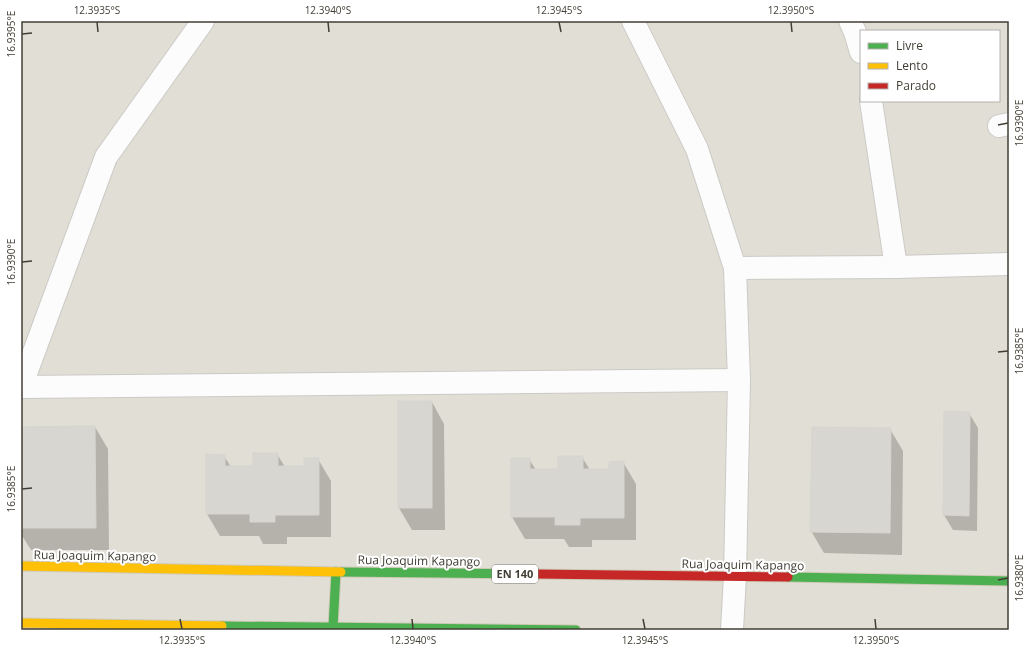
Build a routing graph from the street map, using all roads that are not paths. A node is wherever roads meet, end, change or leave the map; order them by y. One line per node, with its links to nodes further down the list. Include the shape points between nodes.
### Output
1 (203, 21): 10 (street, via 106,157)
2 (633, 21): 8 (street, via 697,149)
3 (850, 21): 4 (street)
4 (860, 49)
5 (871, 102): 7 (street)
6 (1009, 264): 7 (street)
7 (896, 267): 8 (street)
8 (735, 268): 9 (street)
9 (739, 380): 10 (street); 13 (street)
10 (21, 387)
11 (21, 566): 12 (main road, Rua Joaquim Kapango / EN 140)
12 (336, 572): 13 (main road, Rua Joaquim Kapango / EN 140); 16 (main road)
13 (735, 576): 14 (main road, Rua Joaquim Kapango / EN 140); 18 (street)
14 (1009, 581)
15 (21, 623): 16 (main road)
16 (333, 627): 17 (main road)
17 (576, 630)
18 (732, 630)

